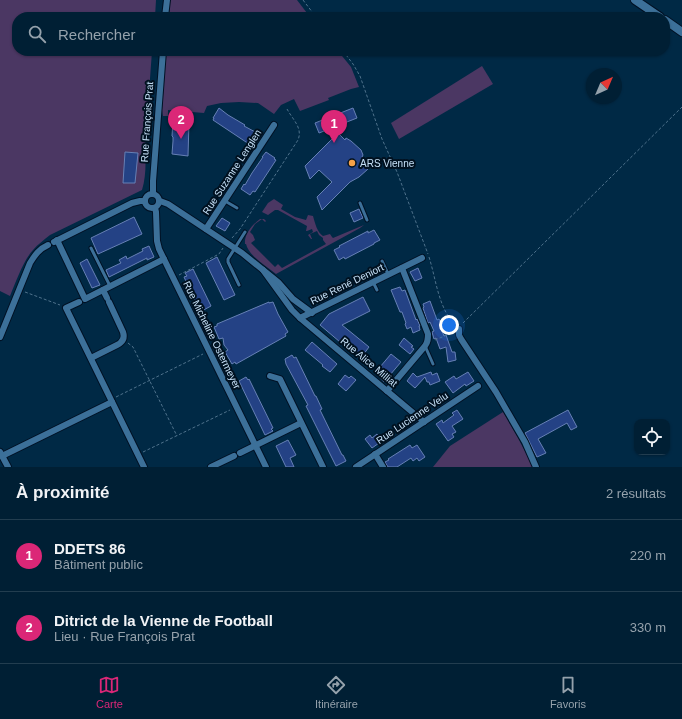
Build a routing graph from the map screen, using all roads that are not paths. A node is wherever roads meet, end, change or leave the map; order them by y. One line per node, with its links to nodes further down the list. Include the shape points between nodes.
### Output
1 (167, 0): 3 (street)
2 (637, 1): 4 (street)
3 (166, 12)
4 (653, 12)
5 (670, 24): 6 (street)
6 (682, 32)
7 (163, 56): 9 (street, Rue François Prat)
8 (274, 125): 10 (street, Rue Suzanne Lenglen)
9 (153, 194): 11 (street); 12 (street)
10 (225, 200): 15 (lane); 17 (street, Rue Suzanne Lenglen)
11 (145, 201): 14 (street, via 148,207); 19 (street, via 132,203)
12 (160, 201): 14 (street); 17 (street)
13 (360, 203): 16 (lane)
14 (155, 208): 23 (street, Rue Micheline Ostermeyer, via 157,241)
15 (237, 208)
16 (367, 220)
17 (206, 229): 21 (street)
18 (245, 232): 21 (lane)
19 (53, 243): 33 (street); 37 (street, via 35,254)
20 (91, 248): 29 (lane)
21 (234, 248): 26 (street); 30 (lane, via 228,262)
22 (422, 258): 25 (street, Rue René Deniort)
23 (164, 259): 29 (street); 47 (street, Rue Micheline Ostermeyer)
24 (382, 261): 27 (lane)
25 (402, 268): 27 (street, Rue René Deniort); 38 (street, via 428,334)
26 (263, 270): 34 (street, via 293,299); 35 (street)
27 (388, 275): 28 (street, Rue René Deniort)
28 (373, 282): 32 (lane); 34 (street, Rue René Deniort)
29 (110, 286): 31 (street)
30 (239, 286)
31 (103, 290): 33 (street); 39 (street, via 124,339)
32 (377, 290)
33 (82, 300): 39 (street, via 66,308)
34 (312, 313): 35 (street, Rue René Deniort)
35 (300, 318): 43 (street, Rue Alice Milliat)
36 (459, 329): 57 (street, via 461,339 496,392 525,442)
37 (0, 337)
38 (426, 345): 40 (lane); 43 (street)
39 (91, 358): 44 (street)
40 (433, 364)
41 (270, 376): 45 (street, via 280,379)
42 (478, 386): 46 (street, Rue Lucienne Velu)
43 (387, 391): 46 (street, Rue Alice Milliat)
44 (111, 400): 48 (street); 51 (street)
45 (301, 422): 47 (street); 54 (street)
46 (424, 422): 49 (street, Rue Lucienne Velu)
47 (255, 445): 52 (street); 53 (street, Rue Micheline Ostermeyer)
48 (1, 454): 50 (street)
49 (375, 454): 55 (street, Rue Lucienne Velu); 56 (street)
50 (8, 467)
51 (144, 467)
52 (211, 467)
53 (266, 467)
54 (323, 467)
55 (356, 467)
56 (383, 467)
57 (536, 467)

